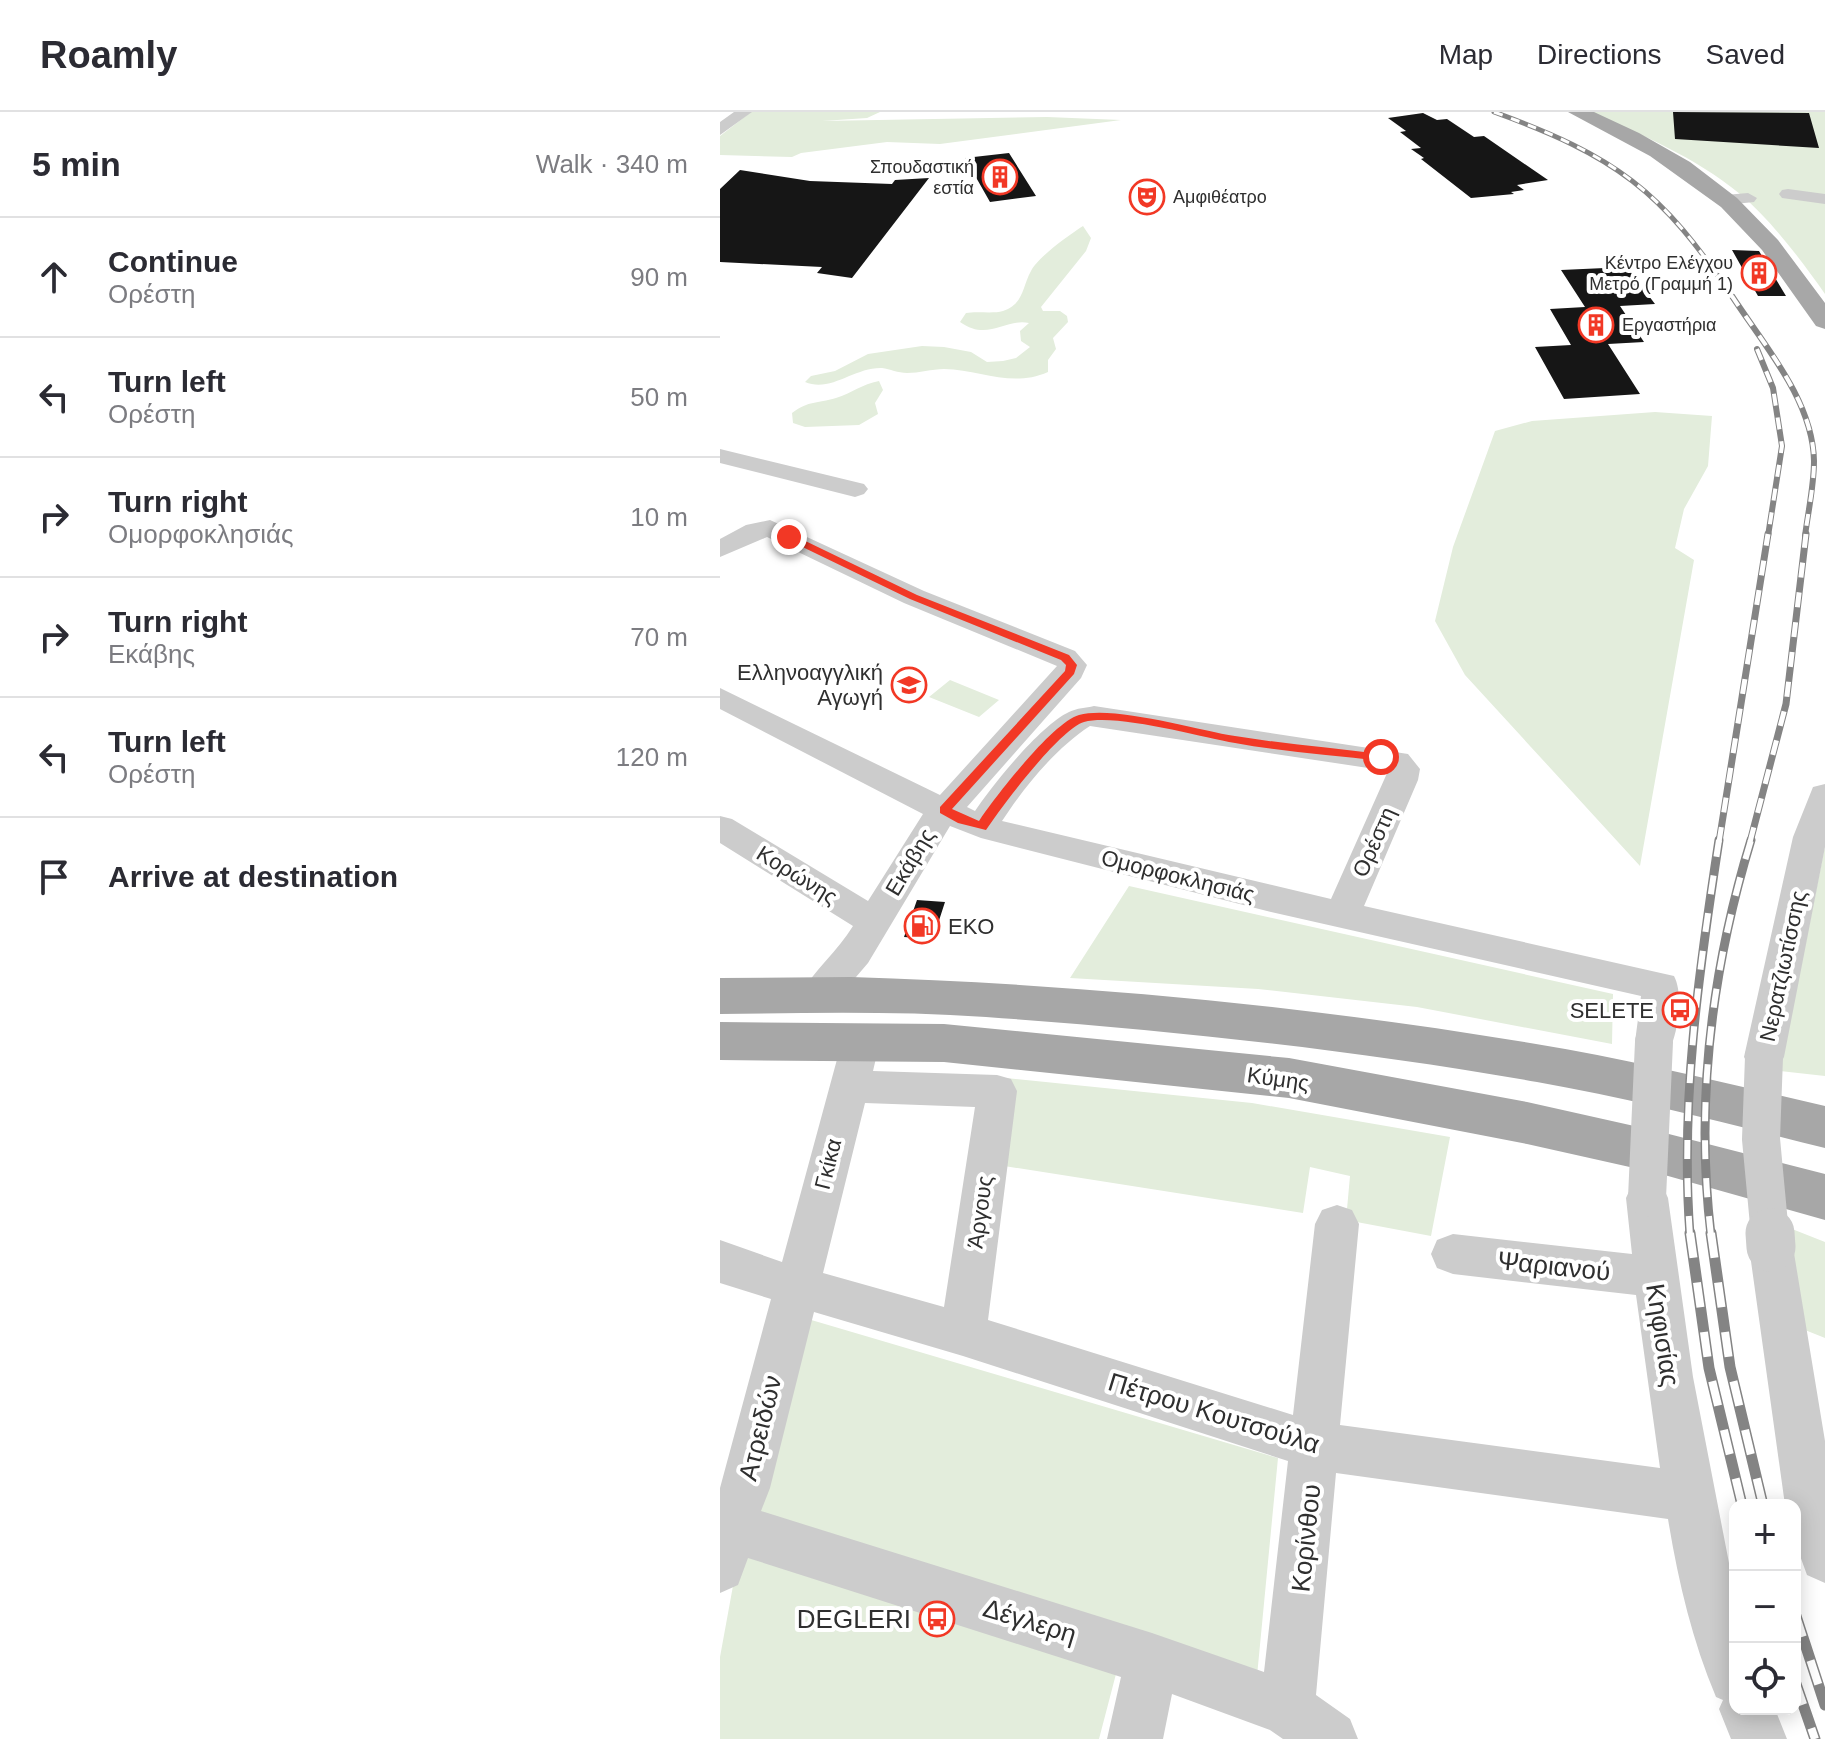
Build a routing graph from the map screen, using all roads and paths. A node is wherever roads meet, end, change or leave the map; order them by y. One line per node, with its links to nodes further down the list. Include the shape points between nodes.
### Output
1 (744, 112): 4 (street)
2 (1563, 112): 5 (main road)
3 (1578, 112): 5 (main road)
4 (720, 130)
5 (1677, 164): 8 (main road, via 1737,199)
6 (1788, 194): 7 (street)
7 (1825, 199)
8 (1825, 321)
9 (720, 456): 10 (street)
10 (855, 489)
11 (720, 549): 14 (street, Εκάβης, via 765,527 914,597 1065,657 1072,665)
12 (720, 697): 14 (street, Ομορφοκλησιάς)
13 (1825, 795): 38 (street, Νερατζιωτίσσης, bridge, via 1810,837 1764,1057 1761,1139 1771,1247)
14 (944, 810): 16 (street, Ομορφοκλησιάς); 18 (street, Εκάβης)
15 (720, 827): 18 (street, Κορώνης)
16 (981, 827): 17 (street, Ομορφοκλησιάς); 17 (street, Ορέστη, via 1002,796 1064,729 1081,718 1112,717 1397,761 1404,769 1402,780)
17 (1342, 915): 19 (street, Ομορφοκλησιάς)
18 (874, 922): 20 (street, Εκάβης)
19 (1661, 986): 24 (street, Κηφισίας)
20 (819, 995): 21 (main road); 24 (main road, via 984,999 1329,1031 1537,1063)
21 (720, 996)
22 (720, 1041): 23 (main road, Κύμης)
23 (854, 1063): 27 (main road, Κύμης, via 944,1043 1289,1078 1527,1123); 34 (street, Γκίκα); 35 (street, Άργους, via 997,1091)
24 (1653, 1064): 25 (main road, via 1765,1090); 26 (main road); 27 (street, Κηφισίας, bridge)
25 (1825, 1096)
26 (1825, 1127)
27 (1654, 1176): 28 (main road, Κύμης); 29 (main road); 33 (street, Κηφισίας)
28 (1825, 1197)
29 (1825, 1220)
30 (1337, 1224): 36 (street, Κορίνθου)
31 (1453, 1254): 33 (street, Ψαριανού)
32 (720, 1260): 34 (street, Πέτρου Κουτσούλα)
33 (1654, 1277): 37 (street, Κηφισίας)
34 (796, 1288): 35 (street, Πέτρου Κουτσούλα); 39 (street, Ατρειδών, via 745,1488)
35 (963, 1334): 36 (street, Πέτρου Κουτσούλα)
36 (1316, 1446): 37 (street, Πέτρου Κουτσούλα); 43 (street, Κορίνθου)
37 (1690, 1497): 41 (street, Κηφισίας, via 1703,1575)
38 (1818, 1510): 40 (street)
39 (723, 1540): 42 (street, Δέγλερη)
40 (1825, 1557)
41 (1729, 1659)
42 (1152, 1660): 43 (street, Δέγλερη); 45 (street)
43 (1287, 1708): 46 (street, Δέγλερη)
44 (1749, 1715): 47 (street)
45 (1135, 1739)
46 (1330, 1739)
47 (1759, 1739)

